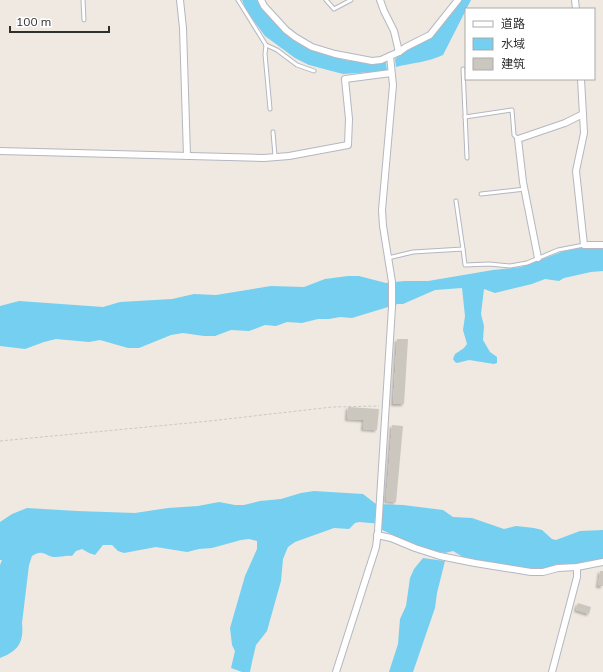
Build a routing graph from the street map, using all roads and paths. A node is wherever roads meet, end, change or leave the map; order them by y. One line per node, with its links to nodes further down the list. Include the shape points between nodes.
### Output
1 (82, 0): 9 (lane)
2 (180, 0): 23 (street)
3 (238, 0): 10 (lane)
4 (261, 0): 12 (street, via 286,30 312,47 367,61 378,61)
5 (326, 0): 6 (lane, via 334,9)
6 (351, 0)
7 (380, 0): 11 (street, via 394,31)
8 (458, 0): 11 (street, via 430,34)
9 (84, 20)
10 (266, 45): 14 (lane); 17 (lane)
11 (399, 52): 12 (street)
12 (390, 56): 15 (street)
13 (463, 69): 19 (lane)
14 (314, 71)
15 (391, 73): 24 (street, via 345,79 349,119 348,145); 32 (street, via 393,85 382,210)
16 (581, 80): 18 (street)
17 (270, 109)
18 (583, 114): 21 (street); 30 (street, via 583,140 576,171)
19 (465, 116): 21 (lane, via 512,110 514,135); 25 (lane)
20 (273, 132): 24 (lane)
21 (518, 139): 26 (street)
22 (0, 151): 23 (street)
23 (187, 156): 24 (street)
24 (275, 158)
25 (468, 158)
26 (525, 189): 27 (lane); 33 (street)
27 (481, 194)
28 (456, 201): 31 (lane)
29 (603, 245): 30 (street)
30 (584, 246): 33 (lane, via 558,250)
31 (463, 249): 32 (lane, via 413,252); 33 (lane, via 465,265 510,266)
32 (388, 258): 34 (street, via 392,306)
33 (538, 258)
34 (386, 406): 35 (path, via 332,407); 36 (street)
35 (0, 441)
36 (378, 533): 38 (street, via 427,552 475,563 535,572); 39 (street, via 376,547)
37 (603, 562): 38 (street)
38 (577, 567): 40 (street, via 577,577)
39 (336, 672)
40 (552, 672)

